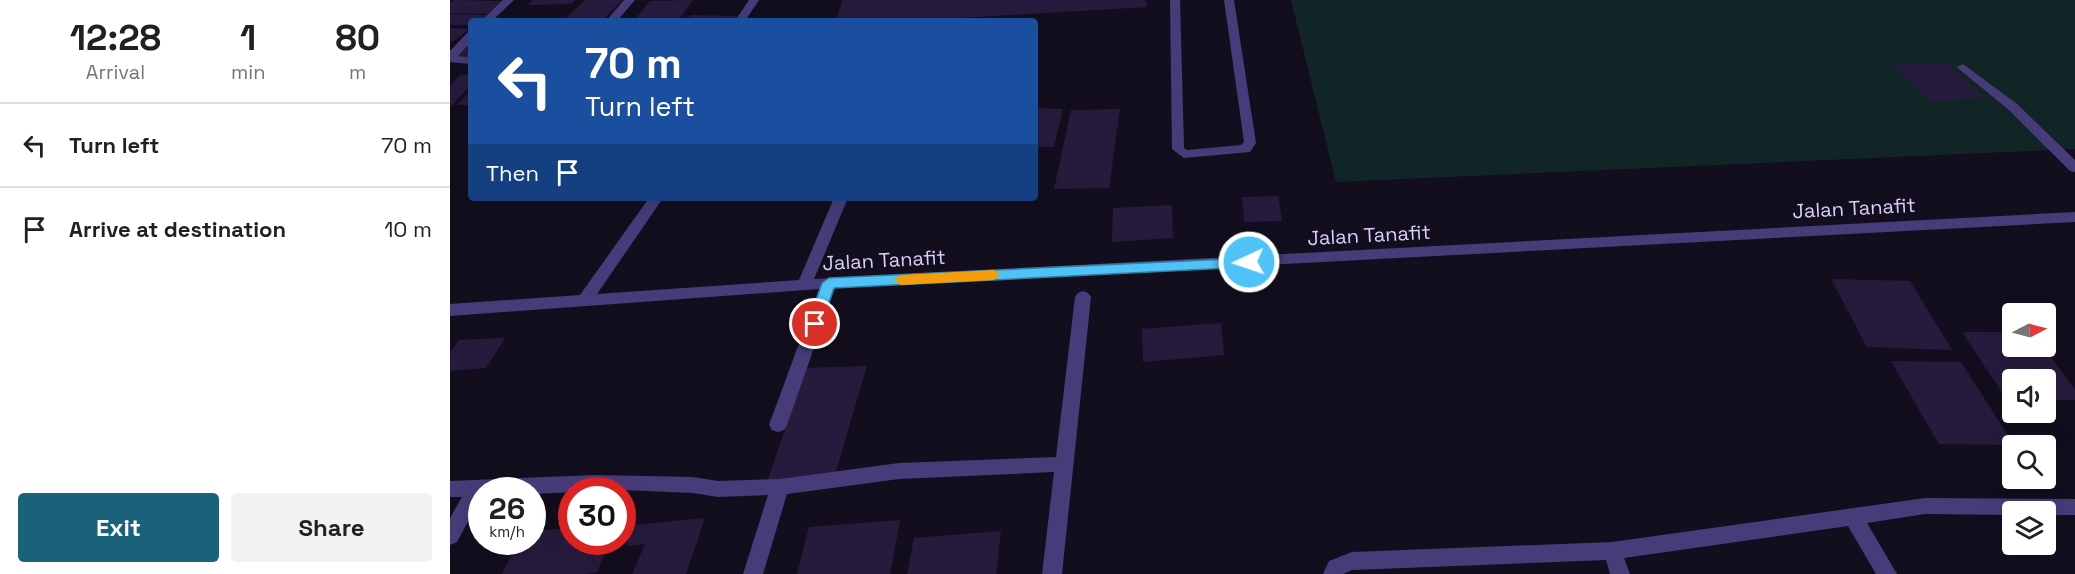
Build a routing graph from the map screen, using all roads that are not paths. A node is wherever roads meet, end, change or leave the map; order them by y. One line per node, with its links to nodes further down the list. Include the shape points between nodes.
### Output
1 (509, 0): 6 (street)
2 (630, 0): 7 (street)
3 (754, 0): 8 (street)
4 (1175, 0): 5 (street, via 1178,149 1184,154 1245,149 1250,143)
5 (1229, 0)
6 (489, 18)
7 (614, 18)
8 (742, 18)
9 (468, 38): 10 (street, via 452,56 452,60)
10 (468, 61)
11 (1963, 67): 12 (street, via 2013,107)
12 (2075, 168)
13 (654, 201): 19 (street)
14 (840, 201): 17 (street)
15 (2075, 217): 16 (street, Jalan Tanafit)
16 (829, 283): 17 (street, Jalan Tanafit); 21 (street)
17 (804, 285): 19 (street, Jalan Tanafit)
18 (1083, 297): 22 (street)
19 (585, 300): 20 (street, Jalan Tanafit)
20 (450, 310)
21 (778, 426)
22 (1064, 464): 24 (street, via 899,471); 33 (street)
23 (546, 486): 24 (street, via 693,484 718,489)
24 (780, 486): 32 (street)
25 (450, 489): 26 (street)
26 (468, 489)
27 (468, 503): 30 (street)
28 (2075, 507): 29 (street, via 1925,506)
29 (1852, 515): 31 (street); 36 (street)
30 (450, 536)
31 (1612, 551): 34 (street, via 1352,561 1336,567); 35 (street)
32 (753, 574)
33 (1052, 574)
34 (1333, 574)
35 (1620, 574)
36 (1887, 574)

